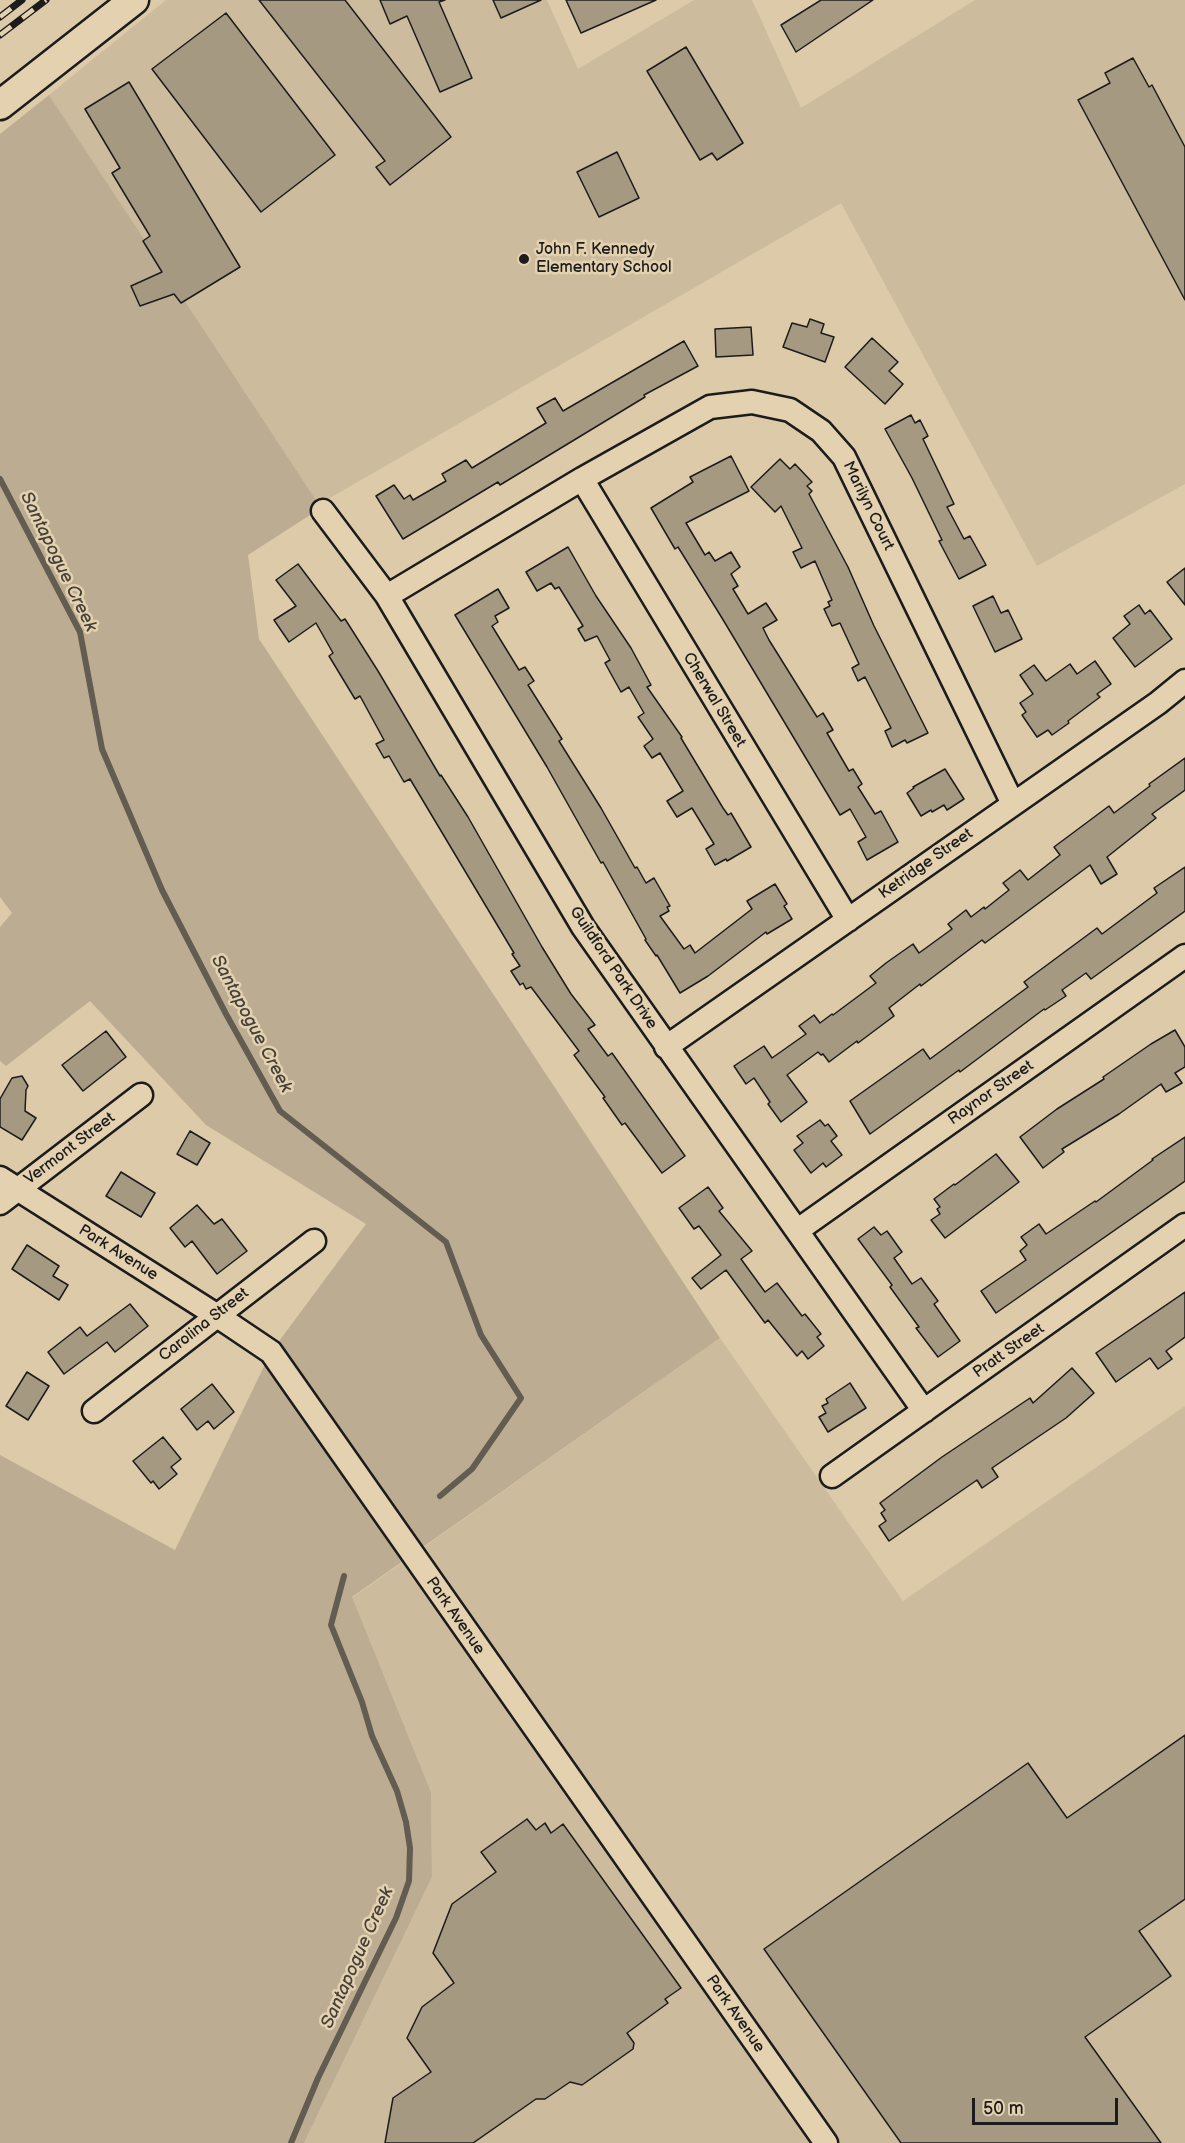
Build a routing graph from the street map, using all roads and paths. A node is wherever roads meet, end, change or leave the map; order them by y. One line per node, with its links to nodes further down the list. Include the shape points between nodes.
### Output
1 (134, 0): 2 (main road)
2 (0, 105)
3 (582, 479): 5 (street, Marilyn Court); 7 (street, Marilyn Court, via 710,407 752,402 790,410 821,431 844,457); 8 (street, Cherwal Street)
4 (323, 511): 5 (street, Guildford Park Drive)
5 (387, 596): 10 (street, Guildford Park Drive, via 583,927)
6 (1185, 681): 7 (street, Ketridge Street)
7 (1012, 804): 8 (street, Ketridge Street)
8 (848, 920): 10 (street, Ketridge Street)
9 (1185, 956): 14 (street, Raynor Street)
10 (666, 1047): 14 (street, Guildford Park Drive)
11 (141, 1095): 12 (street, Vermont Street)
12 (6, 1190): 16 (street, Park Avenue)
13 (1185, 1225): 18 (street, Pratt Street)
14 (798, 1230): 18 (street, Guildford Park Drive)
15 (314, 1241): 16 (street, Carolina Street)
16 (216, 1315): 17 (street, Carolina Street); 20 (street, Park Avenue, via 271,1352)
17 (94, 1411)
18 (924, 1411): 19 (street, Pratt Street)
19 (832, 1476)
20 (826, 2143)

